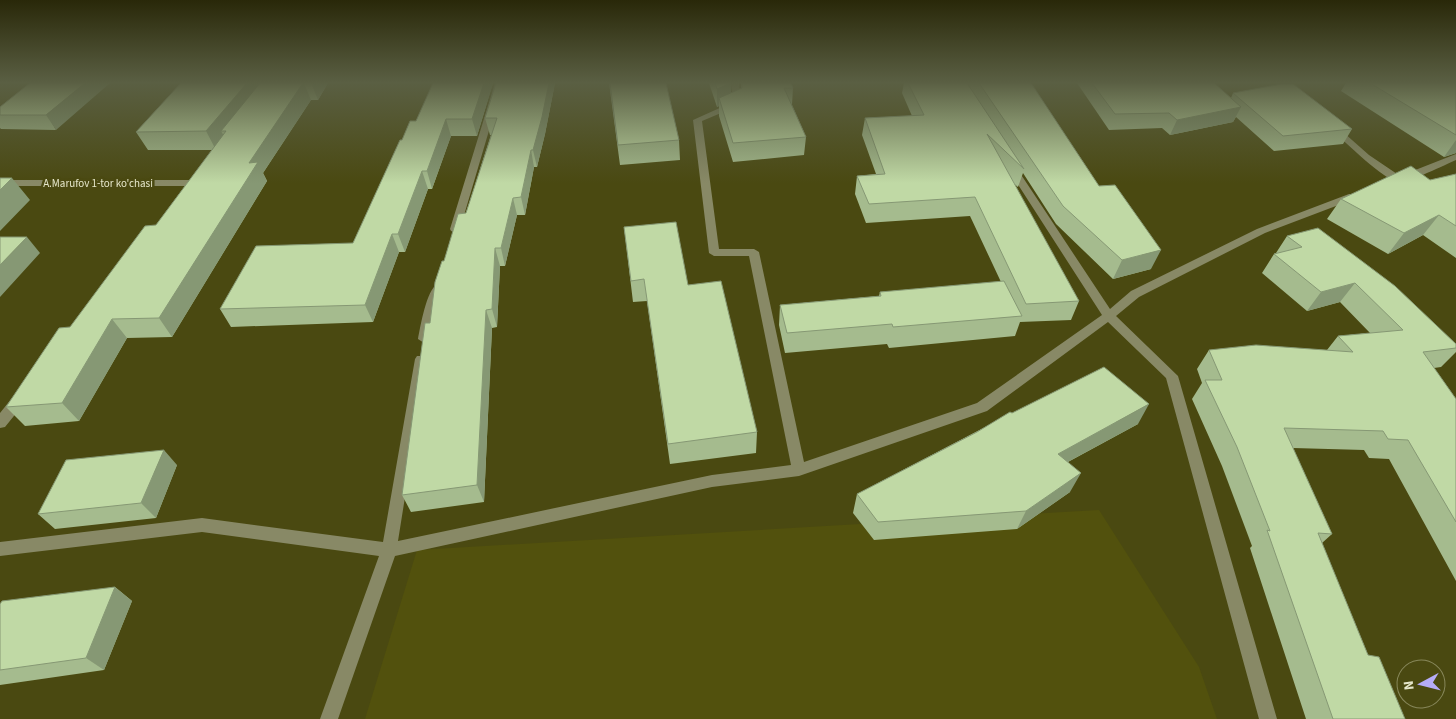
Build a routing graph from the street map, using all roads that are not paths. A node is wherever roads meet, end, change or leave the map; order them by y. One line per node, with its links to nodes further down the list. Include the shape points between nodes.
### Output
1 (489, 117): 9 (street)
2 (705, 117): 14 (street, via 697,120 714,253 754,252)
3 (1327, 121): 5 (street, via 1394,181)
4 (1002, 152): 11 (street)
5 (1456, 157)
6 (0, 183): 8 (street, A.Marufov 1-tor ko'chasi, via 200,179)
7 (1362, 193): 11 (street, via 1261,231 1135,294)
8 (184, 198)
9 (451, 244)
10 (439, 281): 16 (street, via 428,319)
11 (1109, 316): 14 (street, via 982,407); 18 (street, via 1172,376)
12 (31, 385): 13 (street)
13 (0, 422)
14 (799, 470): 16 (street, via 712,481)
15 (0, 549): 16 (street, via 202,525)
16 (389, 550): 17 (street)
17 (329, 719)
18 (1268, 719)

